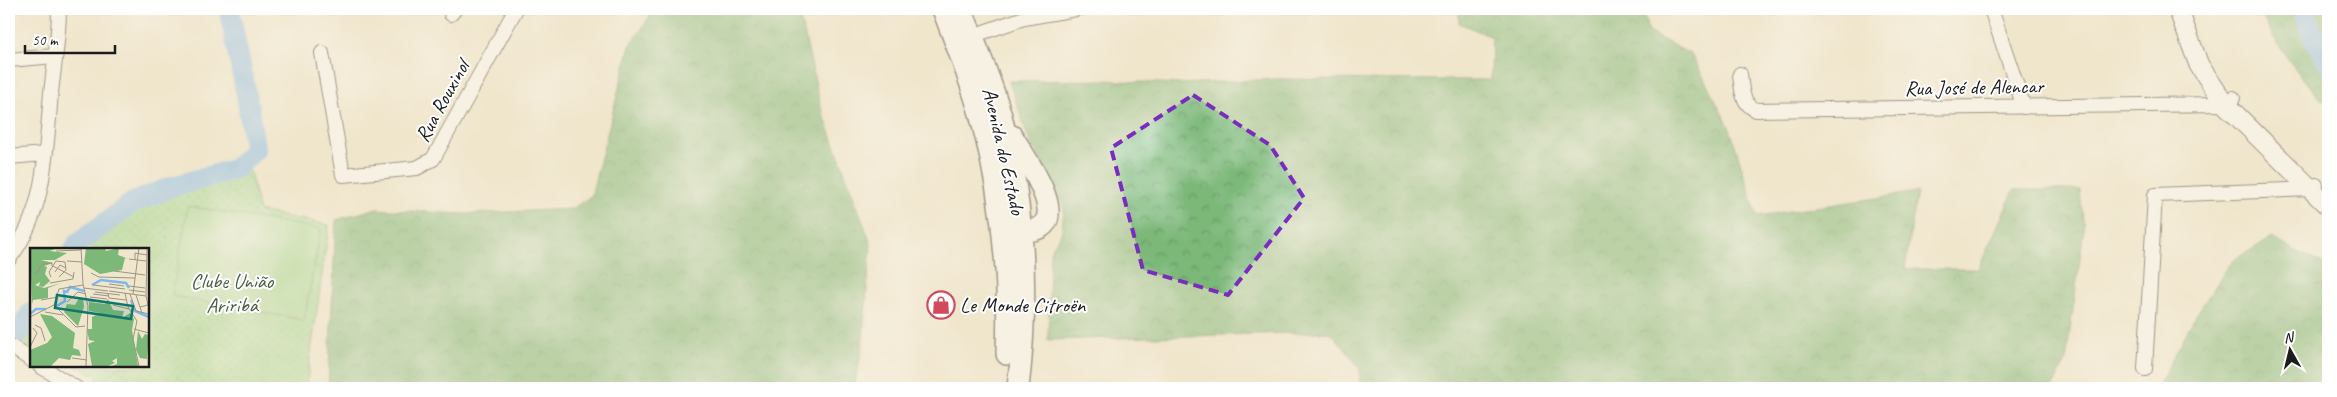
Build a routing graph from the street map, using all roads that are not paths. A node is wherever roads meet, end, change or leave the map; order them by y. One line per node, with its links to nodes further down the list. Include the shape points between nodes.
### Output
1 (59, 9): 11 (street)
2 (516, 9): 10 (street, Rua Rouxinol, via 433,159 417,168 343,175)
3 (943, 9): 21 (main road, Avenida do Estado, via 981,116)
4 (962, 9): 9 (main road, Avenida do Estado)
5 (1076, 9): 9 (street, via 1024,18)
6 (1991, 9): 15 (street)
7 (2178, 9): 14 (main road, via 2199,65)
8 (2188, 9): 14 (main road)
9 (972, 36): 16 (main road, Avenida do Estado)
10 (322, 53)
11 (55, 56): 12 (street); 17 (street)
12 (9, 60)
13 (1740, 74): 15 (street, Rua José de Alencar, via 1744,98 1748,106 1756,110)
14 (2229, 101): 15 (street, Rua José de Alencar); 19 (main road)
15 (2024, 107)
16 (1000, 115): 22 (main road, Avenida do Estado); 22 (main road, via 1045,194 1049,207 1042,226)
17 (45, 154): 18 (street); 23 (street, via 32,219)
18 (9, 158)
19 (2319, 189): 20 (main road); 27 (street, via 2154,195)
20 (2328, 206)
21 (1002, 223): 22 (main road); 29 (main road, Avenida do Estado, via 1009,314)
22 (1022, 232): 30 (main road, Avenida do Estado, via 1024,319)
23 (9, 259)
24 (14, 349): 25 (street)
25 (30, 359)
26 (42, 367): 28 (street)
27 (2146, 369)
28 (76, 388)
29 (1004, 388)
30 (1018, 388)

